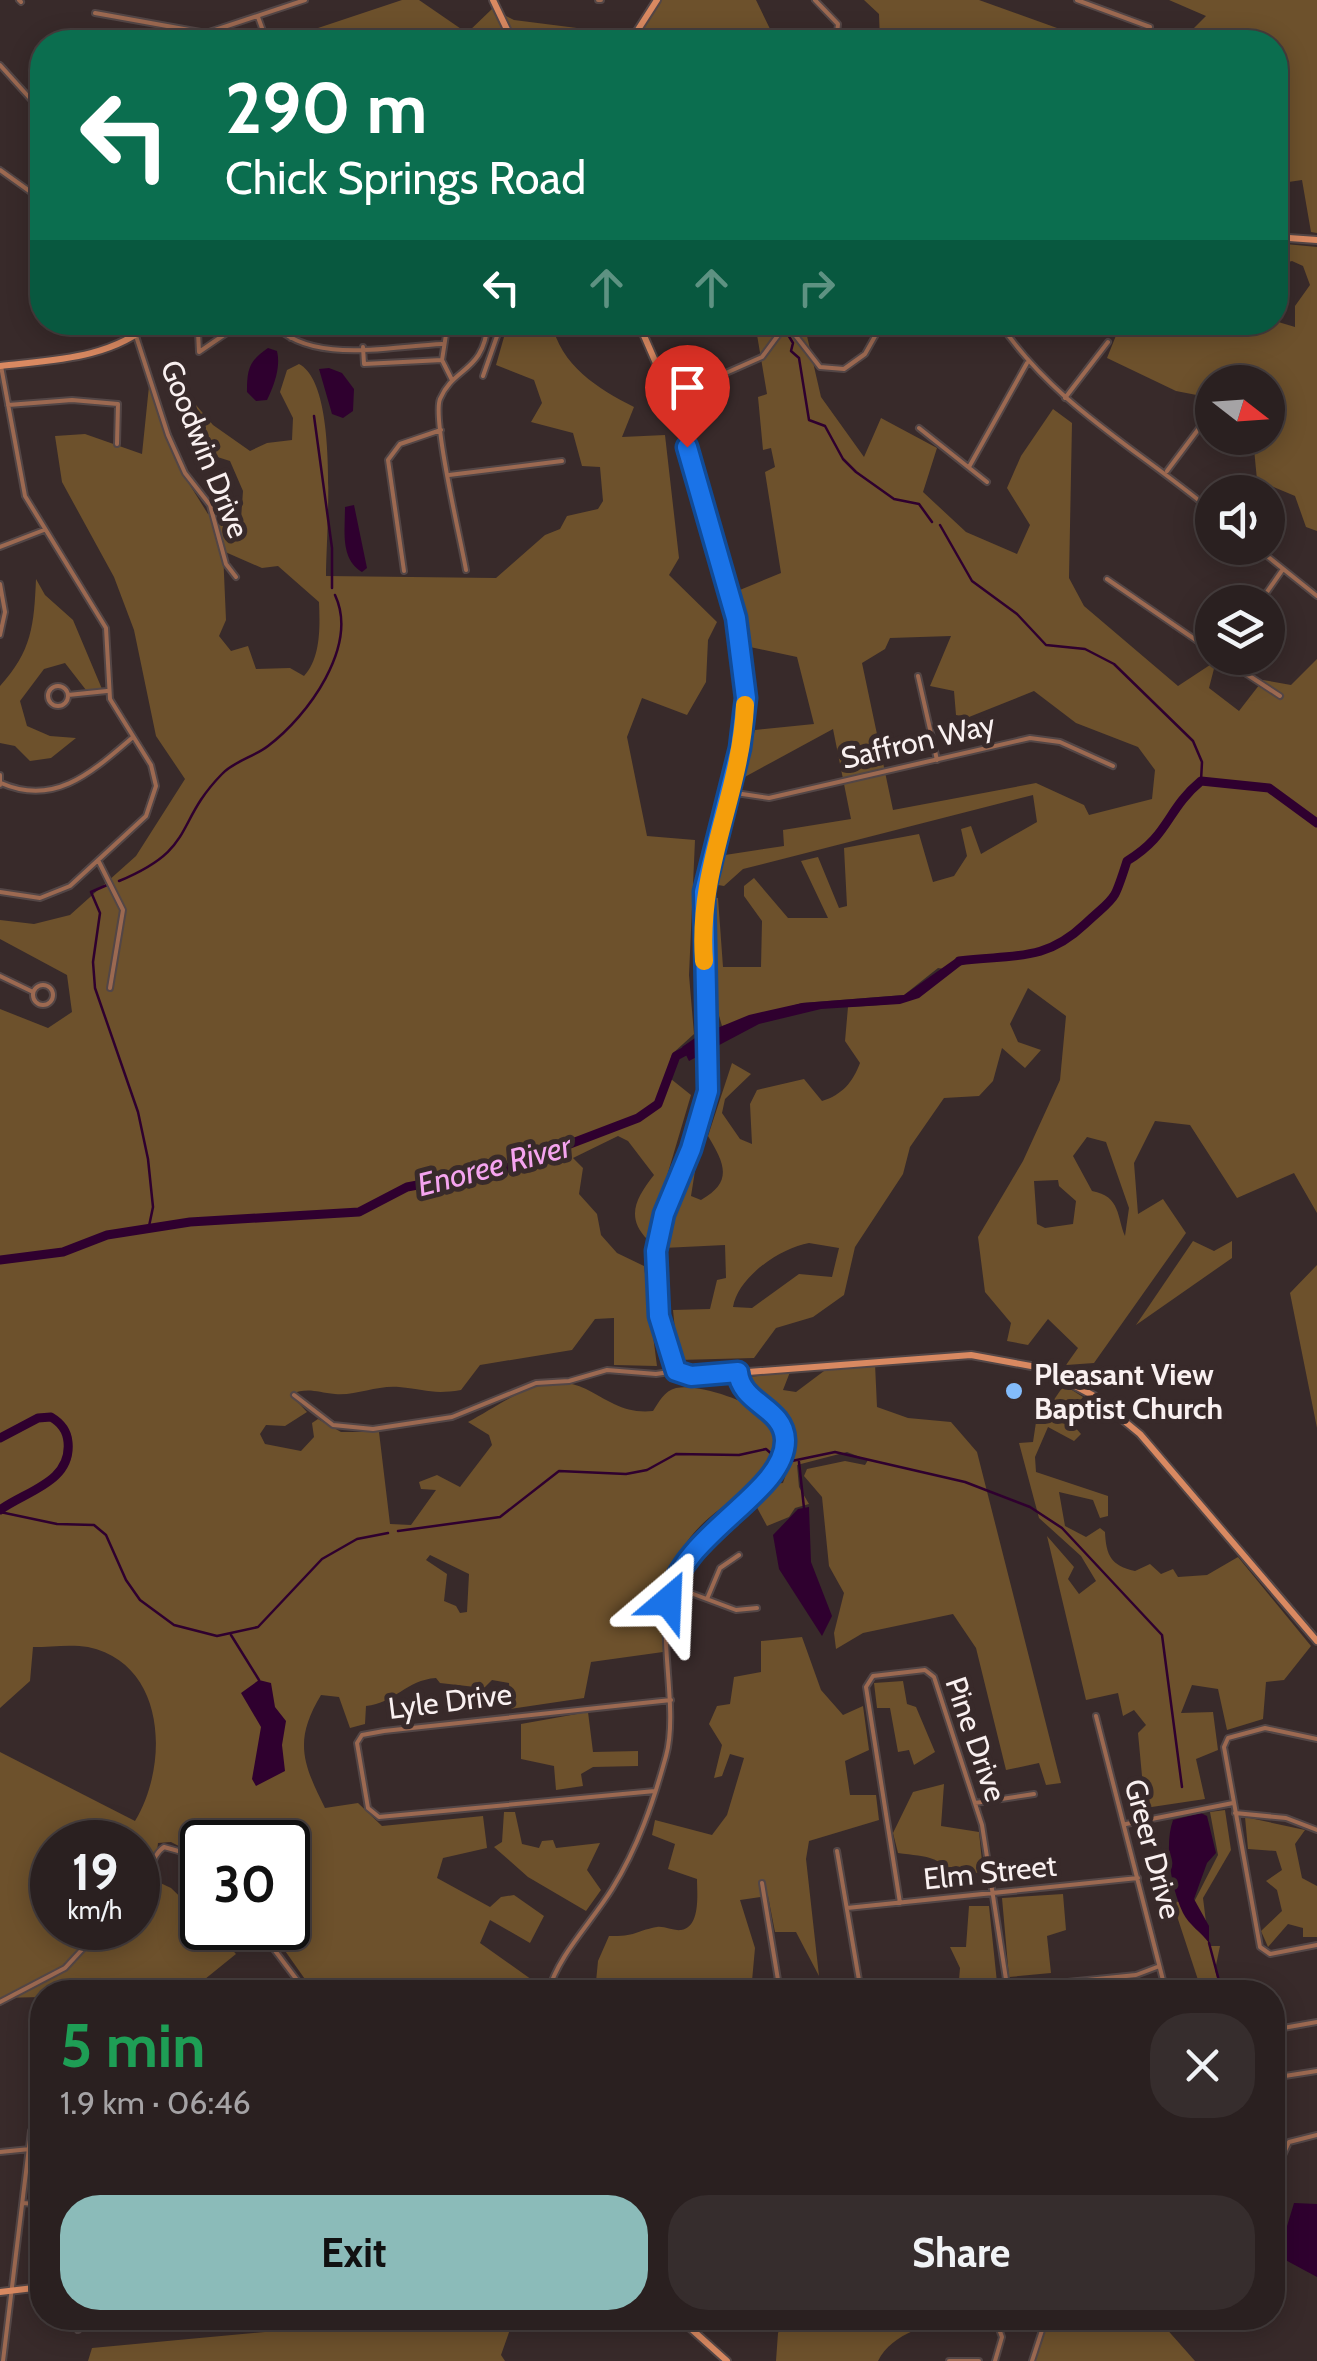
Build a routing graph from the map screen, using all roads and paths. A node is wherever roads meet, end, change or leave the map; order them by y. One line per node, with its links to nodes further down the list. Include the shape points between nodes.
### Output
1 (305, 0): 7 (street)
2 (494, 0): 12 (street)
3 (656, 0): 13 (street)
4 (815, 0): 14 (street)
5 (1077, 0): 8 (street)
6 (95, 12): 9 (street)
7 (258, 17): 10 (street); 11 (street)
8 (1150, 27)
9 (182, 30)
10 (208, 30)
11 (263, 30)
12 (508, 30)
13 (638, 30)
14 (837, 30)
15 (0, 65): 16 (street)
16 (30, 98)
17 (0, 170): 18 (street)
18 (30, 191)
19 (1288, 238): 20 (street)
20 (1317, 240)
21 (198, 335): 22 (street, via 199,352)
22 (223, 335)
23 (287, 335): 34 (street)
24 (291, 335): 34 (street)
25 (444, 335): 36 (street)
26 (484, 335): 42 (street, via 478,359)
27 (497, 335): 41 (street)
28 (644, 335): 45 (street)
29 (778, 335): 45 (street, via 762,356 720,376)
30 (795, 335): 31 (street, via 820,367 844,369 866,354)
31 (876, 335)
32 (1008, 335): 39 (street)
33 (136, 336): 40 (street, via 94,352); 62 (street, Goodwin Drive, via 168,435 184,472 206,498)
34 (291, 338): 37 (street, via 323,349)
35 (1108, 342): 43 (street)
36 (442, 344): 37 (street); 38 (street)
37 (363, 347): 38 (street, via 364,364)
38 (442, 360): 42 (street)
39 (1027, 363): 43 (street); 51 (street)
40 (1, 366): 44 (street)
41 (483, 376)
42 (453, 382): 47 (street, via 440,399)
43 (1065, 398): 52 (street)
44 (8, 405): 49 (street, via 118,404); 56 (street, via 21,483)
45 (676, 410): 79 (street, via 742,647 745,714)
46 (920, 428): 51 (street)
47 (441, 430): 53 (street); 61 (street, via 400,444 388,460)
48 (1195, 434): 52 (street)
49 (117, 444)
50 (562, 461): 53 (street)
51 (969, 467): 54 (street)
52 (1166, 472): 55 (street)
53 (449, 475): 60 (street)
54 (987, 482)
55 (1195, 497)
56 (44, 530): 57 (street); 71 (street, via 106,628)
57 (0, 547)
58 (1278, 565): 59 (street)
59 (1282, 568): 65 (street); 66 (street)
60 (466, 570)
61 (404, 571)
62 (236, 577)
63 (1107, 579): 68 (street)
64 (0, 584): 67 (street)
65 (1271, 585)
66 (1317, 596)
67 (0, 635)
68 (1195, 639)
69 (1248, 675): 73 (street)
70 (918, 676): 75 (street)
71 (107, 691): 72 (street); 74 (street)
72 (68, 695)
73 (1280, 696)
74 (132, 737): 78 (street, via 59,791 33,794); 80 (street, via 154,771 154,803)
75 (937, 760): 76 (street, Saffron Way, via 1044,738); 79 (street, Saffron Way, via 769,798)
76 (1112, 766)
77 (0, 775): 78 (street)
78 (0, 784)
79 (729, 792): 85 (street, via 704,892 710,1058 701,1121 656,1251 658,1305)
80 (98, 860): 81 (street, via 51,895); 83 (street, via 123,910)
81 (0, 892)
82 (0, 976): 84 (street)
83 (110, 988)
84 (32, 992)
85 (676, 1371): 86 (street); 87 (street, via 607,1370 536,1383 452,1417 373,1429 334,1425)
86 (738, 1372): 89 (street, via 746,1393 782,1426 782,1454 762,1486 698,1545); 92 (street, via 971,1354 1055,1373 1140,1434)
87 (294, 1395)
88 (740, 1555): 90 (street, via 720,1568)
89 (672, 1586): 90 (street); 93 (street)
90 (707, 1599): 91 (street, via 736,1610)
91 (757, 1608)
92 (1317, 1641)
93 (671, 1700): 96 (street, via 669,1744); 96 (street, Lyle Drive, via 384,1730 357,1740 368,1808 379,1817)
94 (1096, 1716): 101 (street, Greer Drive)
95 (1317, 1739): 99 (street, via 1260,1728 1226,1740)
96 (655, 1791): 115 (street, via 634,1851)
97 (1034, 1794): 98 (street)
98 (975, 1803): 106 (street, Pine Drive); 107 (street, Pine Drive, via 934,1675 924,1670 870,1678 866,1687)
99 (1233, 1803): 100 (street); 101 (street)
100 (1235, 1813): 102 (street, via 1291,1819); 109 (street, via 1261,1949 1273,1954)
101 (1125, 1826): 104 (street, Greer Drive)
102 (1317, 1830)
103 (837, 1851): 108 (street)
104 (1138, 1878): 106 (street, Elm Street); 112 (street, Greer Drive)
105 (762, 1883): 116 (street)
106 (994, 1894): 107 (street, Elm Street); 118 (street, Pine Drive)
107 (900, 1903): 108 (street, Elm Street)
108 (847, 1908): 117 (street)
109 (1317, 1945)
110 (82, 1950): 113 (street)
111 (274, 1950): 114 (street)
112 (1157, 1967): 119 (street, Pine Drive); 120 (street, Greer Drive)
113 (43, 1980)
114 (297, 1980)
115 (553, 1980)
116 (778, 1980)
117 (858, 1980)
118 (1007, 1980)
119 (1093, 1980)
120 (1162, 1980)
121 (30, 1987): 122 (street)
122 (0, 2002)
123 (1317, 2022): 124 (street)
124 (1285, 2028)
125 (1317, 2071): 126 (street)
126 (1285, 2076)
127 (1317, 2135): 129 (street, via 1289,2142)
128 (30, 2149): 130 (street); 131 (street)
129 (1285, 2151)
130 (0, 2152)
131 (24, 2203): 132 (street); 134 (street)
132 (30, 2204)
133 (30, 2289): 134 (street)
134 (12, 2291): 135 (street); 139 (street)
135 (0, 2292)
136 (692, 2330): 140 (street)
137 (999, 2330): 143 (street)
138 (1042, 2330): 144 (street)
139 (3, 2361)
140 (726, 2361)
141 (948, 2361): 142 (street)
142 (980, 2361)
143 (995, 2361)
144 (1032, 2361)

